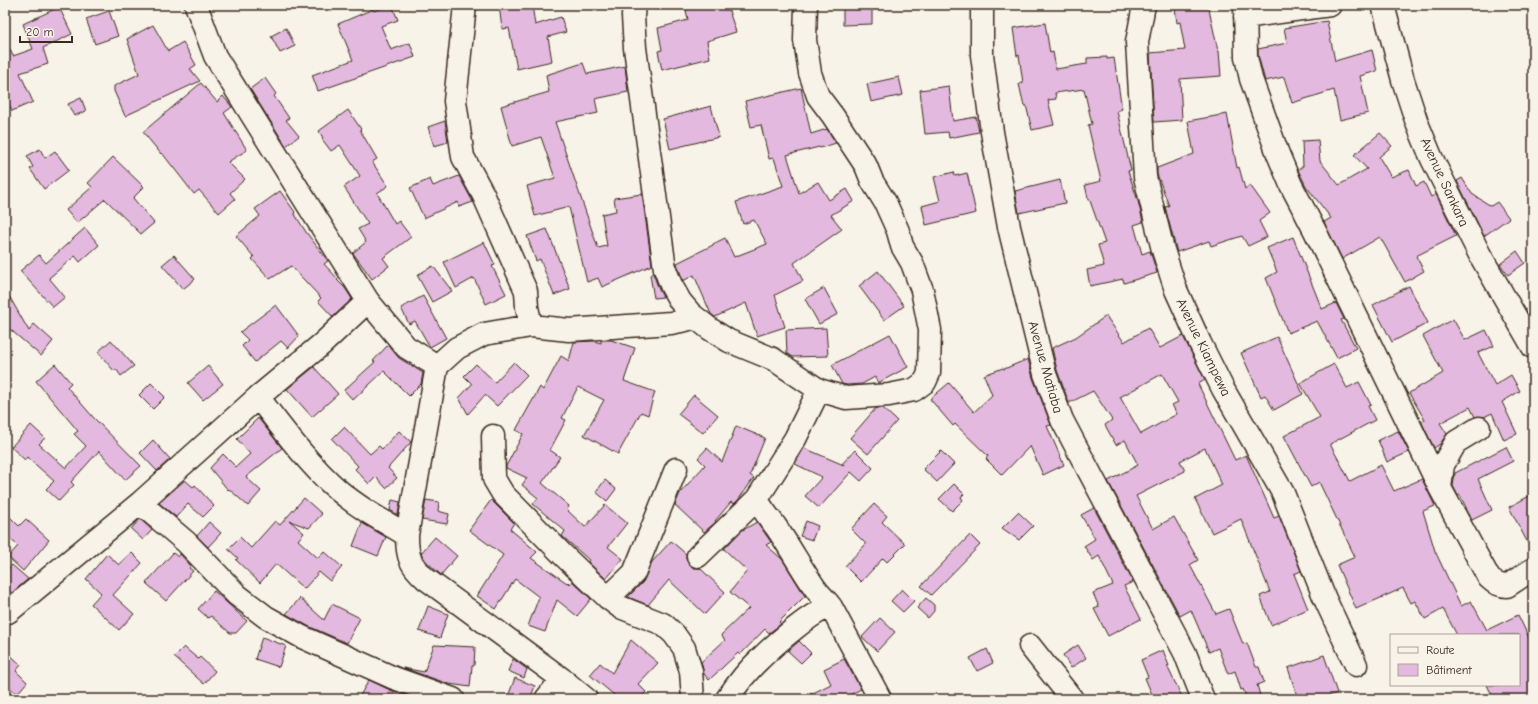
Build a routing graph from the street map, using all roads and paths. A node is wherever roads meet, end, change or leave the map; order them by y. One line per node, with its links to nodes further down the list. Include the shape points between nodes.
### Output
1 (196, 5): 10 (street, via 215,56)
2 (465, 5): 12 (street, via 455,101 463,157 526,291)
3 (634, 5): 11 (street, via 635,48 665,269 680,301)
4 (806, 5): 15 (street, via 805,40 810,74 818,96 866,166 885,202 922,290 930,330 930,373 925,382 914,390 889,395 846,398)
5 (982, 5): 39 (street, Avenue Matiaba, via 982,55 992,132 1009,226 1045,374 1062,420 1186,653)
6 (1144, 5): 30 (street, Avenue Kiampewa, via 1138,47 1145,177 1163,250 1176,290 1200,343 1283,493 1325,599)
7 (1330, 5): 9 (street)
8 (1383, 5): 13 (street, Avenue Sankara, via 1403,80 1432,158 1480,255)
9 (1245, 11): 20 (street, via 1246,57 1251,79 1278,154)
10 (368, 301): 14 (street, via 406,347); 16 (street, via 322,344)
11 (691, 314): 12 (street, via 686,320 671,324 569,330); 15 (street, via 730,341 773,359)
12 (532, 326): 14 (street, via 484,334 456,348)
13 (1533, 347)
14 (437, 366): 23 (street)
15 (819, 390): 21 (street, via 795,439)
16 (258, 397): 22 (street); 23 (street, via 297,447 337,489)
17 (1479, 428): 20 (street, via 1456,442 1443,465)
18 (493, 436): 26 (street, via 494,479 503,494)
19 (676, 469): 26 (street, via 634,574)
20 (1440, 488): 25 (street, via 1488,578 1507,586)
21 (757, 499): 24 (street); 27 (street, via 816,590)
22 (140, 503): 28 (street); 33 (street, via 186,542 237,595 266,617 302,637 394,678)
23 (406, 535): 31 (street, via 409,560 416,570)
24 (698, 556)
25 (1533, 569)
26 (608, 598): 32 (street, via 620,607 663,624 674,634 684,648 691,671)
27 (830, 607): 36 (street, via 811,615 761,657); 37 (street)
28 (5, 612)
29 (1030, 646): 38 (street)
30 (1356, 665)
31 (562, 679): 34 (street); 35 (street)
32 (688, 697)
33 (453, 699)
34 (546, 699)
35 (586, 699)
36 (727, 699)
37 (880, 699)
38 (1072, 699)
39 (1203, 699)

